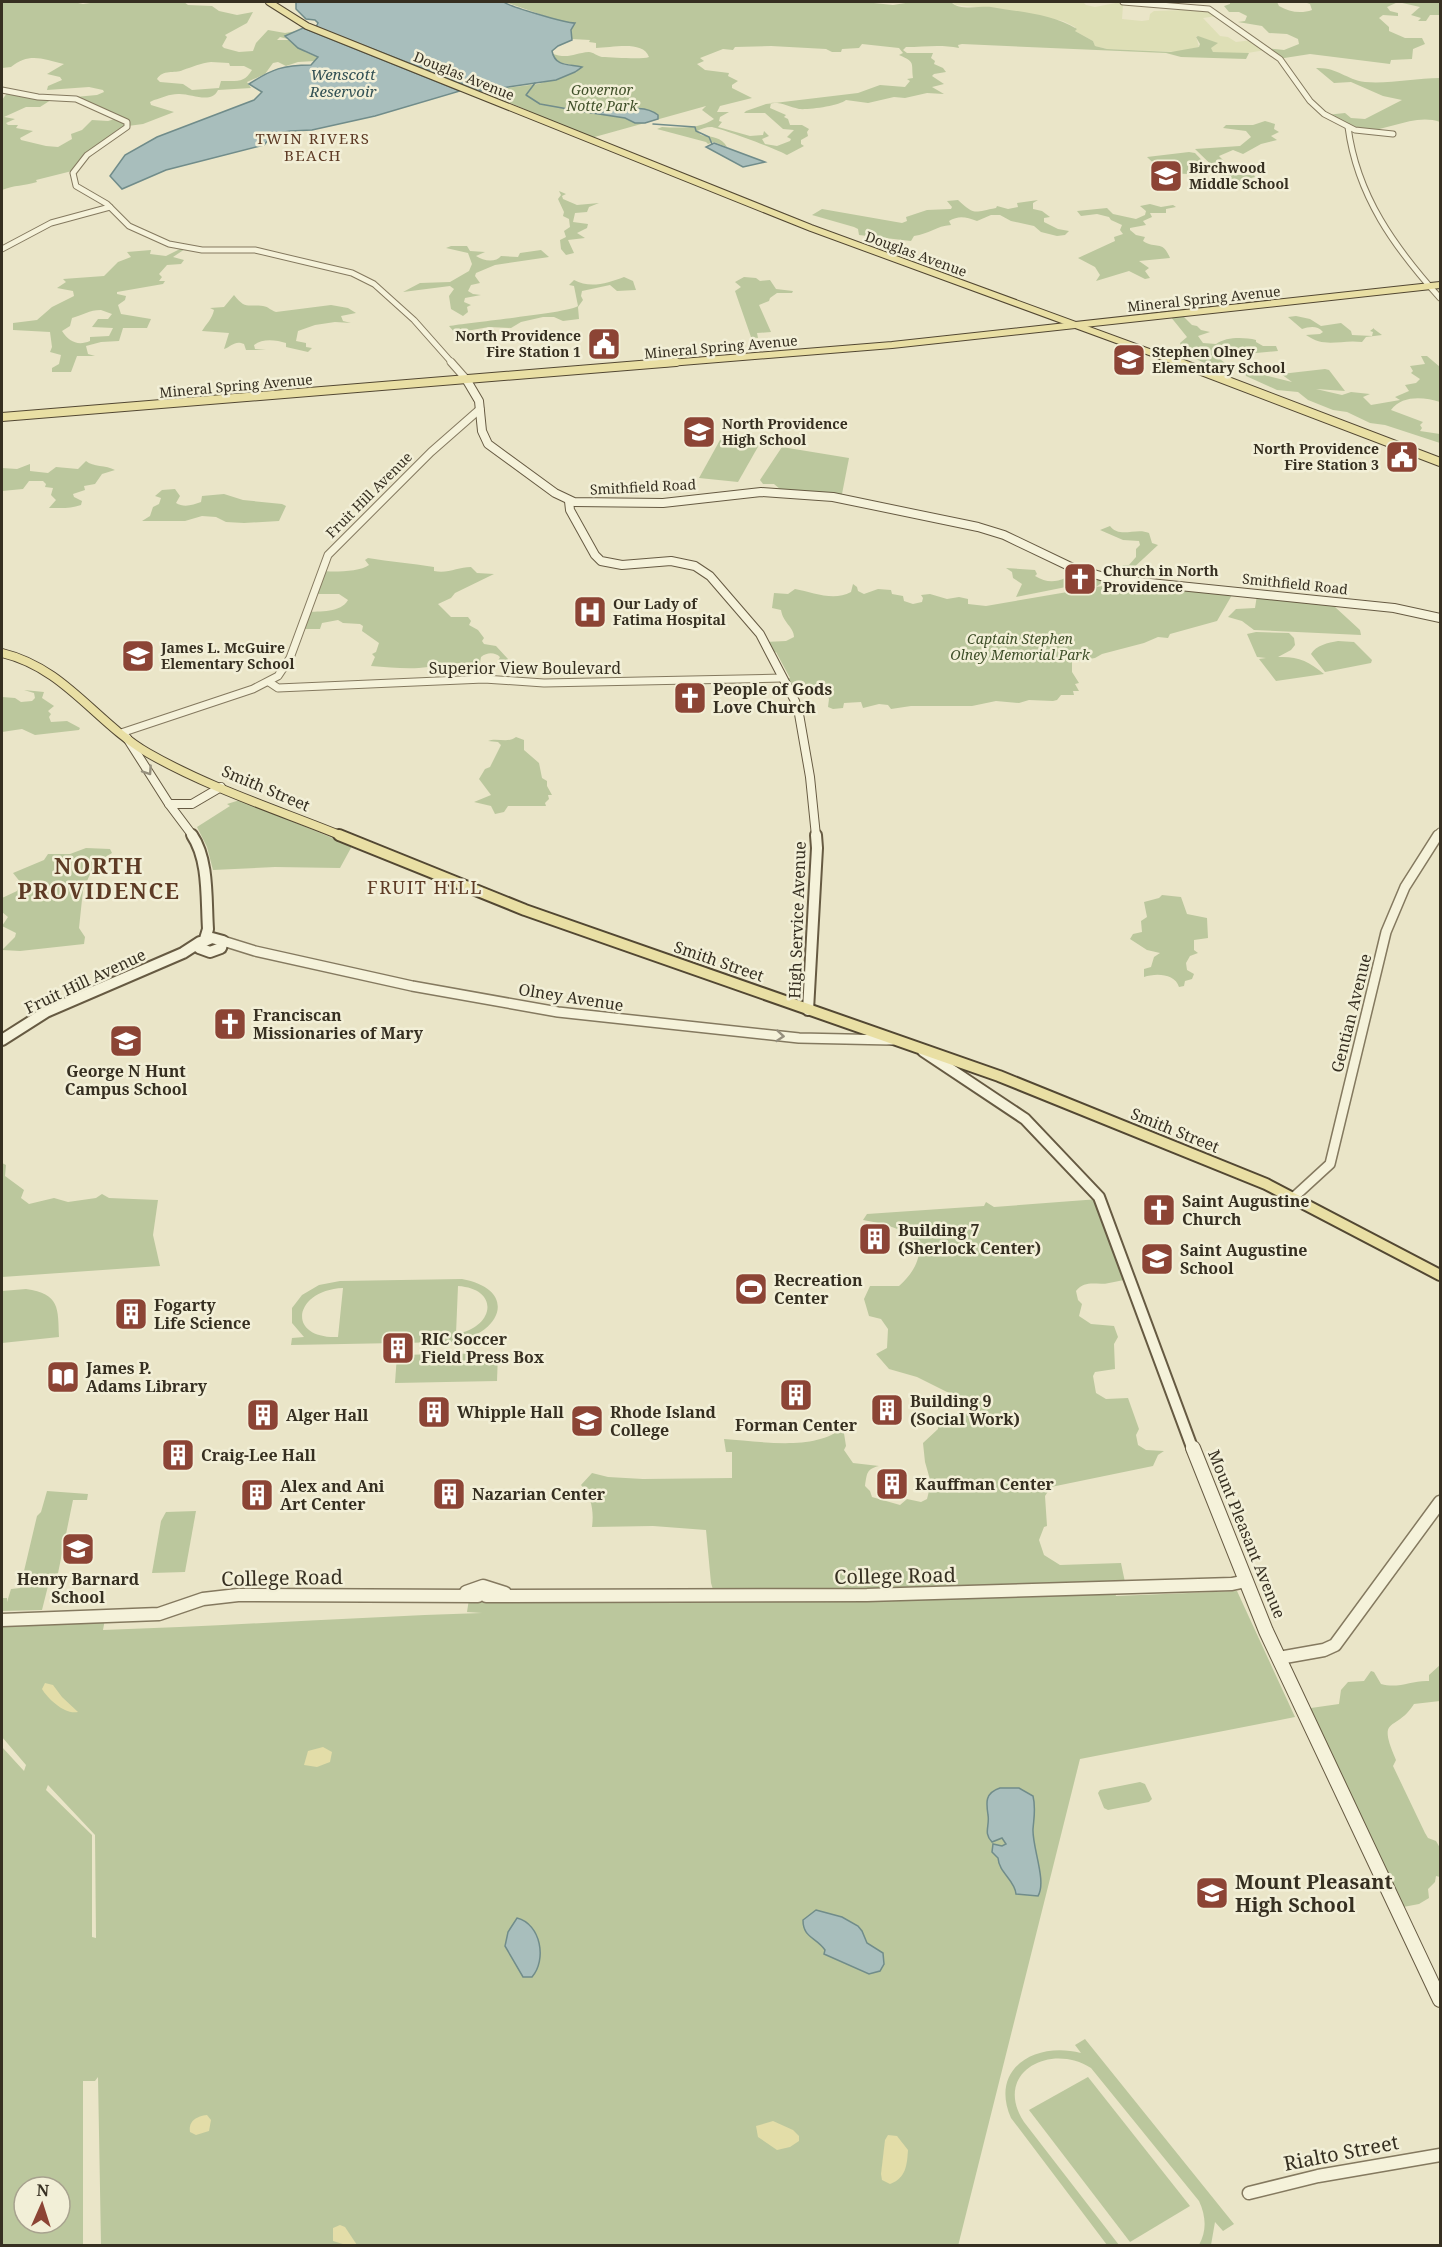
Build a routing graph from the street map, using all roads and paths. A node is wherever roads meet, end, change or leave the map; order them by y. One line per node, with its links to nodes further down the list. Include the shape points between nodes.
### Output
1 (269, 2): 11 (main road, Douglas Avenue, via 306,26 811,228)
2 (1124, 2): 4 (street, via 1209,9 1280,59 1315,106)
3 (2, 90): 6 (street, Smithfield Road, via 76,99 127,122 127,127 87,155 73,172 76,186)
4 (1348, 127): 5 (street); 9 (street, via 1363,186 1380,218)
5 (1393, 134)
6 (110, 207): 7 (street, via 51,223); 12 (street, Smithfield Road, via 129,226 176,246 210,251 255,250 352,273 399,305)
7 (2, 249)
8 (1440, 285): 9 (main road, Mineral Spring Avenue)
9 (1429, 286): 10 (street); 11 (main road, Mineral Spring Avenue)
10 (1440, 298)
11 (1077, 324): 12 (main road, Mineral Spring Avenue, via 792,354); 17 (main road, Douglas Avenue)
12 (466, 379): 13 (main road, Smithfield Road); 14 (main road, Mineral Spring Avenue)
13 (480, 409): 15 (main road, Smithfield Road); 16 (street, Fruit Hill Avenue)
14 (2, 417)
15 (480, 419): 16 (street, Fruit Hill Avenue); 18 (main road, Smithfield Road, via 486,441 496,452)
16 (464, 423): 22 (street, Fruit Hill Avenue, via 328,555 290,658 284,670)
17 (1440, 462)
18 (569, 501): 19 (main road, Smithfield Road, via 655,503 761,492 833,497 978,527 1073,568 1111,579 1394,608); 21 (main road, High Service Avenue, via 601,561 622,565 671,561 695,566 710,576 760,634)
19 (1440, 618)
20 (2, 653): 23 (main road, Smith Street, via 39,664)
21 (782, 678): 22 (street, Superior View Boulevard, via 544,683 484,679 278,688); 31 (main road, High Service Avenue, via 798,710 814,812 817,859)
22 (269, 682): 23 (street, Fruit Hill Avenue)
23 (124, 736): 24 (main road, Smith Street); 25 (main road, one-way to 25)
24 (221, 787): 26 (main road); 31 (main road, Smith Street, via 525,910)
25 (169, 804): 26 (main road); 27 (main road)
26 (192, 804): 27 (main road, via 186,814)
27 (188, 828): 29 (main road, via 203,861)
28 (1440, 832): 39 (street, Gentian Avenue, via 1405,887 1386,932 1330,1164)
29 (209, 942): 30 (street, Olney Avenue); 30 (street, Olney Avenue); 32 (main road, Fruit Hill Avenue, via 54,1008)
30 (249, 949): 33 (street, Olney Avenue, one-way to 33, via 436,992 642,1023 806,1038)
31 (808, 1010): 33 (main road, Smith Street)
32 (2, 1040)
33 (894, 1040): 34 (main road, Smith Street)
34 (922, 1050): 35 (main road, Smith Street); 38 (main road, Mount Pleasant Avenue)
35 (951, 1060): 36 (main road, Smith Street); 37 (street, Mount Pleasant Avenue)
36 (977, 1068): 37 (main road, via 966,1070); 39 (main road, Smith Street)
37 (966, 1074): 38 (street, Mount Pleasant Avenue)
38 (1001, 1102): 42 (main road, Mount Pleasant Avenue, via 1045,1138 1099,1197)
39 (1294, 1197): 40 (main road, Smith Street)
40 (1440, 1275)
41 (1440, 1502): 44 (street, via 1335,1645)
42 (1246, 1581): 43 (street, College Road, via 867,1596 238,1595 203,1599 159,1614); 44 (main road, Mount Pleasant Avenue)
43 (2, 1620)
44 (1279, 1658): 45 (main road, Mount Pleasant Avenue)
45 (1440, 2000)
46 (1440, 2155): 47 (street, Rialto Street, via 1308,2178)
47 (1249, 2193)

